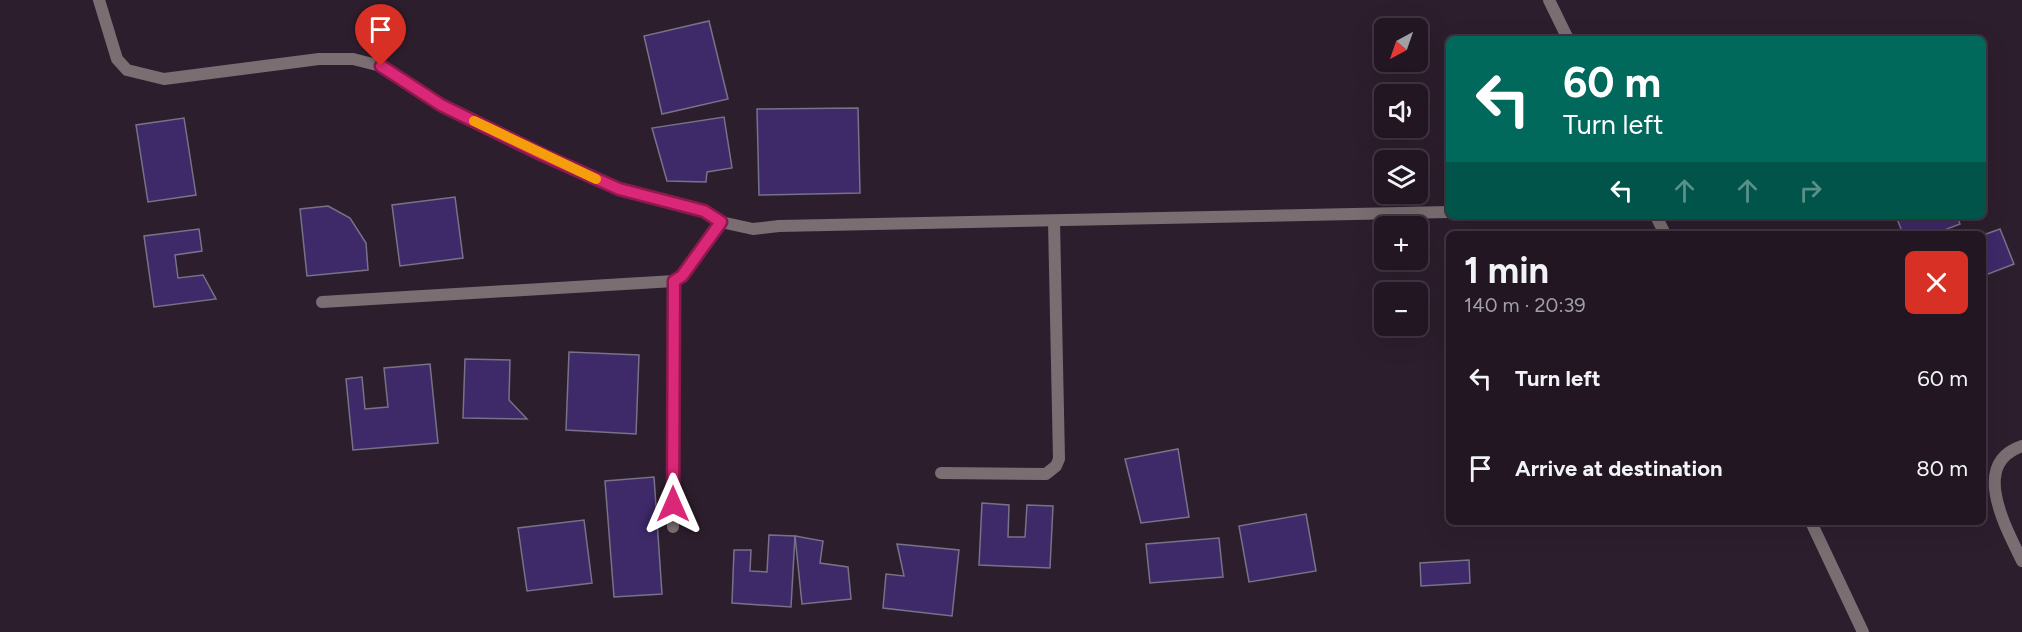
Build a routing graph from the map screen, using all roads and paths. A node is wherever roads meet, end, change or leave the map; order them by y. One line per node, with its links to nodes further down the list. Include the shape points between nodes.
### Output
1 (99, 0): 6 (street, via 117,59 127,70 164,79 319,59 353,59 381,66 441,105 524,146 619,189 704,211)
2 (1549, 0): 3 (street)
3 (1567, 36)
4 (1446, 212): 5 (street)
5 (1054, 221): 6 (street, via 753,229); 10 (street, via 1059,459 1056,466 1046,474)
6 (721, 222): 7 (street, via 682,276)
7 (674, 281): 8 (street); 12 (street)
8 (322, 302)
9 (2022, 446): 13 (street, via 2012,449 1994,477 2002,516)
10 (941, 472)
11 (1812, 525): 14 (street)
12 (673, 527)
13 (2022, 561)
14 (1863, 632)

